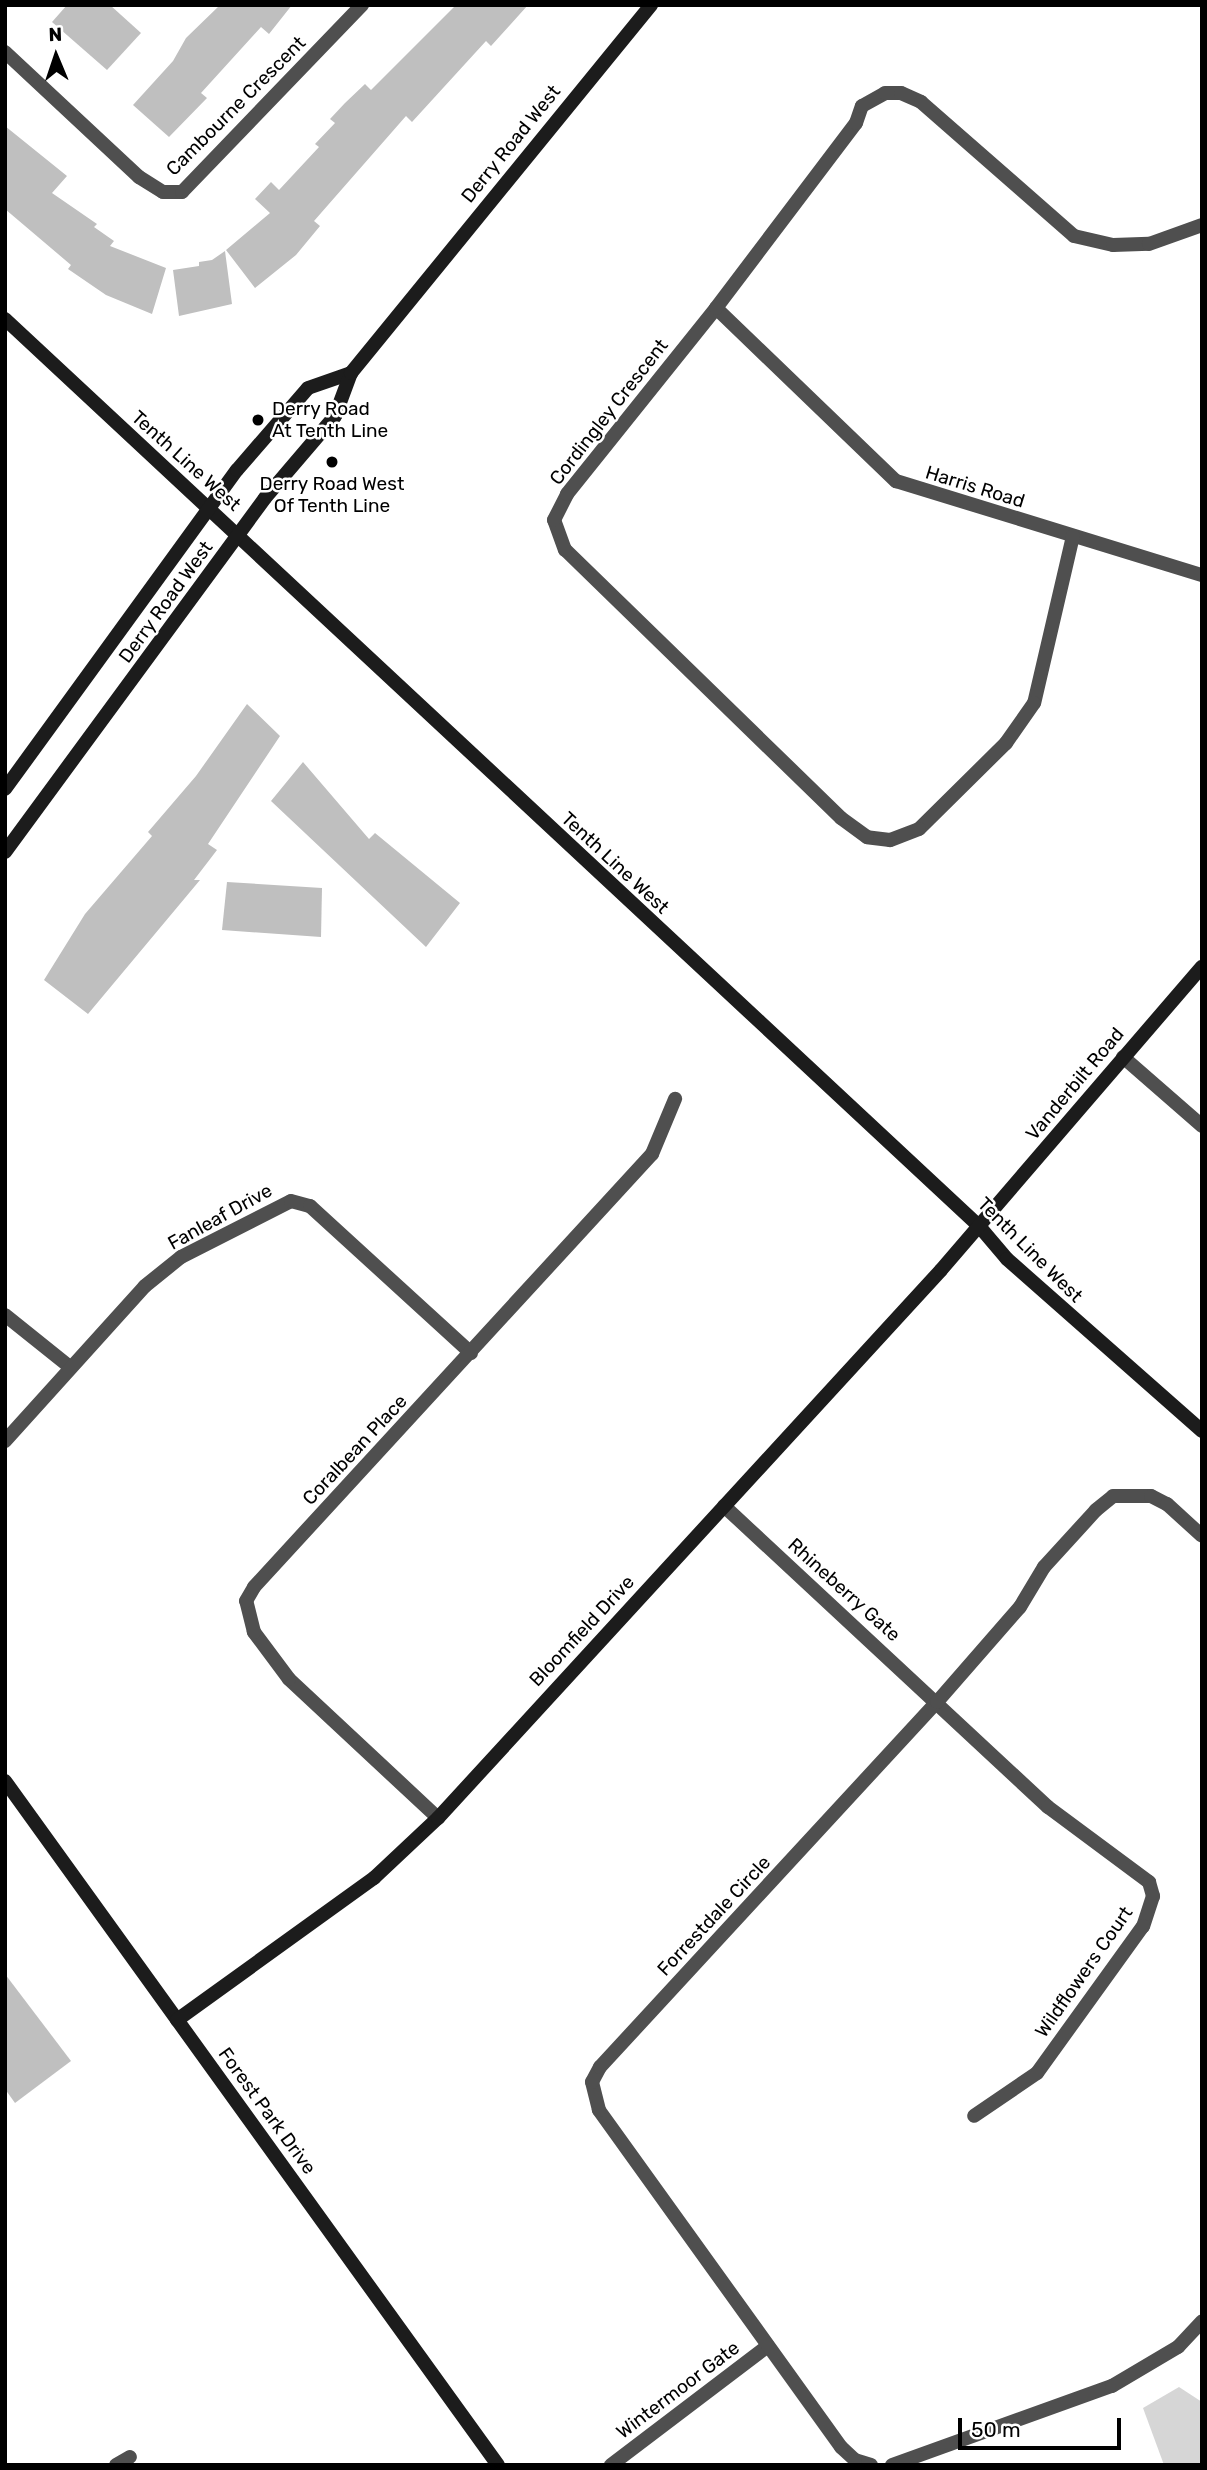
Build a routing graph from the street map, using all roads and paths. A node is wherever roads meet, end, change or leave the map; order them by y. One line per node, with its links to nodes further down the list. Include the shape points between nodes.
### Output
1 (362, 5): 3 (street, Cambourne Crescent, via 182,192 163,192 139,177)
2 (650, 5): 7 (street, Derry Road West)
3 (5, 52)
4 (1202, 225): 5 (street, Cordingley Crescent, via 1149,244 1113,245 1074,236 921,102 901,93 885,93 862,106 856,123)
5 (716, 308): 10 (street, Harris Road, via 896,481); 10 (street, Cordingley Crescent, via 567,494 554,520 558,537 565,550 821,799 867,837 890,840 919,829 1006,743 1034,703)
6 (5, 319): 8 (street, Tenth Line West)
7 (351, 373): 8 (street, Derry Road West, via 308,388); 9 (street, Derry Road West, via 335,416)
8 (209, 508): 9 (street, Tenth Line West); 12 (street, Derry Road West)
9 (239, 535): 13 (street, Derry Road West); 18 (street, Tenth Line West)
10 (1073, 536): 11 (street, Harris Road)
11 (1202, 575)
12 (5, 789)
13 (5, 852)
14 (1202, 967): 15 (street, Vanderbilt Road)
15 (1123, 1057): 17 (street); 18 (street, Vanderbilt Road)
16 (676, 1098): 20 (street, Coralbean Place, via 652,1154)
17 (1202, 1126)
18 (979, 1226): 22 (street, Tenth Line West, via 1080,1326); 24 (street, Bloomfield Drive)
19 (5, 1315): 21 (street)
20 (471, 1353): 21 (street, Fanleaf Drive, via 310,1206 291,1201 181,1257 145,1286); 28 (street, Coralbean Place, via 246,1601 254,1632 289,1679)
21 (70, 1367): 23 (street, Fanleaf Drive)
22 (1202, 1431)
23 (5, 1441)
24 (724, 1506): 26 (street, Rhineberry Gate); 28 (street, Bloomfield Drive)
25 (1202, 1536): 26 (street, Forrestdale Circle, via 1167,1504 1150,1496 1113,1496 1044,1567 1020,1607)
26 (937, 1702): 30 (street, Wildflowers Court, via 1048,1807 1149,1882 1153,1896 1143,1926 1037,2073); 32 (street, Forrestdale Circle, via 600,2067 592,2082 599,2110)
27 (5, 1781): 29 (street, Forest Park Drive)
28 (438, 1818): 29 (street, Bloomfield Drive, via 374,1878)
29 (177, 2020): 35 (street, Forest Park Drive)
30 (974, 2116)
31 (1202, 2321): 38 (street, via 1178,2347 1112,2386)
32 (768, 2346): 36 (street, Wintermoor Gate); 37 (street, Forrestdale Circle, via 841,2447)
33 (130, 2457): 34 (street)
34 (116, 2465)
35 (498, 2465)
36 (611, 2465)
37 (871, 2465)
38 (892, 2465)

